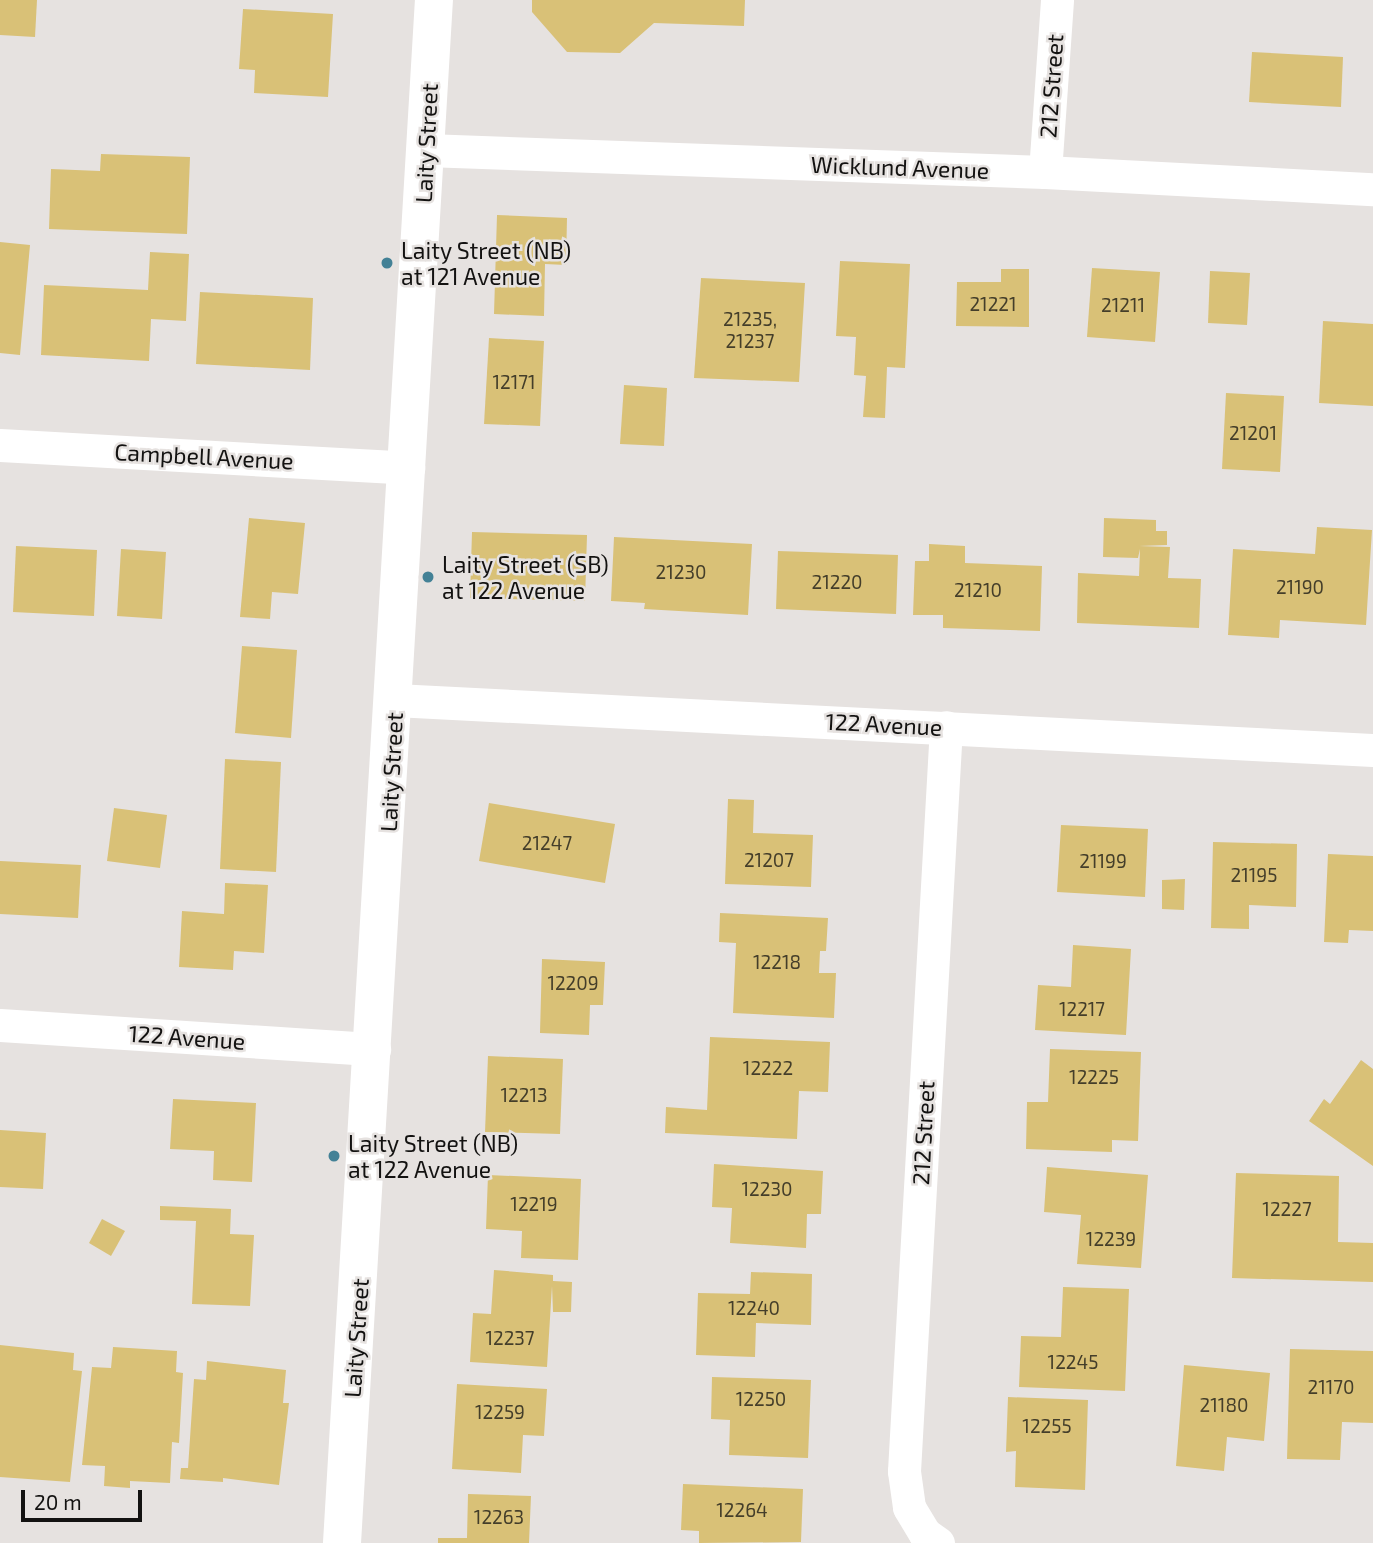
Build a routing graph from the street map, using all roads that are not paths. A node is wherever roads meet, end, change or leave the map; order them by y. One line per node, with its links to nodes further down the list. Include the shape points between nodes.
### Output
1 (435, 0): 3 (street, Laity Street)
2 (1057, 0): 4 (street, 212 Street)
3 (426, 150): 4 (street, Wicklund Avenue); 7 (street, Laity Street)
4 (1045, 172): 5 (street, Wicklund Avenue)
5 (1373, 189)
6 (0, 445): 7 (street, Campbell Avenue)
7 (408, 468): 8 (street, Laity Street)
8 (395, 700): 9 (street, 122 Avenue); 12 (street, Laity Street)
9 (946, 727): 10 (street, 122 Avenue); 13 (street, 212 Street, via 904,1471 909,1507)
10 (1373, 750)
11 (0, 1025): 12 (street, 122 Avenue)
12 (374, 1049): 14 (street, Laity Street)
13 (931, 1539)
14 (342, 1543)

